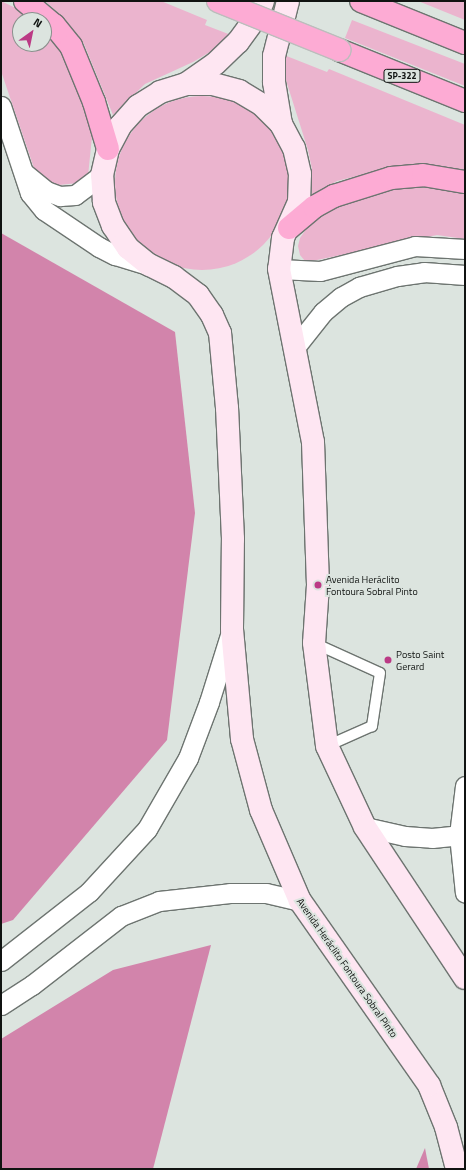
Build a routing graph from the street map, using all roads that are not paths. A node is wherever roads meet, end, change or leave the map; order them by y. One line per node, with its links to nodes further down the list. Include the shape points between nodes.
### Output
1 (25, 1): 11 (highway, via 54,25 71,46 94,102)
2 (218, 1): 8 (highway, SP-322, bridge)
3 (263, 1): 7 (street, via 256,17 238,42 215,64)
4 (288, 1): 10 (street, via 274,56 274,82)
5 (361, 1): 6 (highway)
6 (465, 43)
7 (186, 84): 10 (street, via 213,84 239,91 262,105); 11 (street, Avenida Heráclito Fontoura Sobral Pinto, via 160,92 138,106 120,126)
8 (465, 101)
9 (1, 106): 12 (street)
10 (281, 124): 15 (street, via 294,148 300,174 299,202)
11 (108, 149): 13 (street, Avenida Heráclito Fontoura Sobral Pinto)
12 (23, 172): 13 (street, via 46,191 60,196 75,195); 17 (street, via 30,193 44,210 67,227 115,256)
13 (102, 175): 17 (street, Avenida Heráclito Fontoura Sobral Pinto, via 104,202 113,226 128,248)
14 (465, 182): 15 (highway, via 423,175 391,178 334,196 314,207)
15 (286, 233): 18 (street)
16 (465, 249): 18 (street, via 415,246 320,272)
17 (149, 265): 21 (street, Avenida Heráclito Fontoura Sobral Pinto, via 174,277 198,295 212,315 220,333 227,408 233,539)
18 (279, 269): 20 (street)
19 (465, 275): 20 (street, via 424,272 397,276 359,287 340,297 323,312)
20 (296, 346): 22 (street, via 313,442 318,586)
21 (232, 629): 28 (street, Avenida Heráclito Fontoura Sobral Pinto, via 242,739 261,810); 29 (street, via 188,758 147,829 89,892)
22 (314, 644): 23 (street); 23 (lane, via 380,674 372,726)
23 (327, 746): 25 (street)
24 (465, 786): 26 (street)
25 (365, 827): 26 (street, via 405,836 432,838); 30 (street)
26 (459, 835): 27 (street)
27 (465, 893)
28 (300, 901): 31 (street, via 258,893 230,893 159,901 121,916 32,985); 32 (street, Avenida Heráclito Fontoura Sobral Pinto, via 429,1085 446,1127)
29 (1, 961)
30 (465, 978)
31 (1, 1005)
32 (457, 1169)

